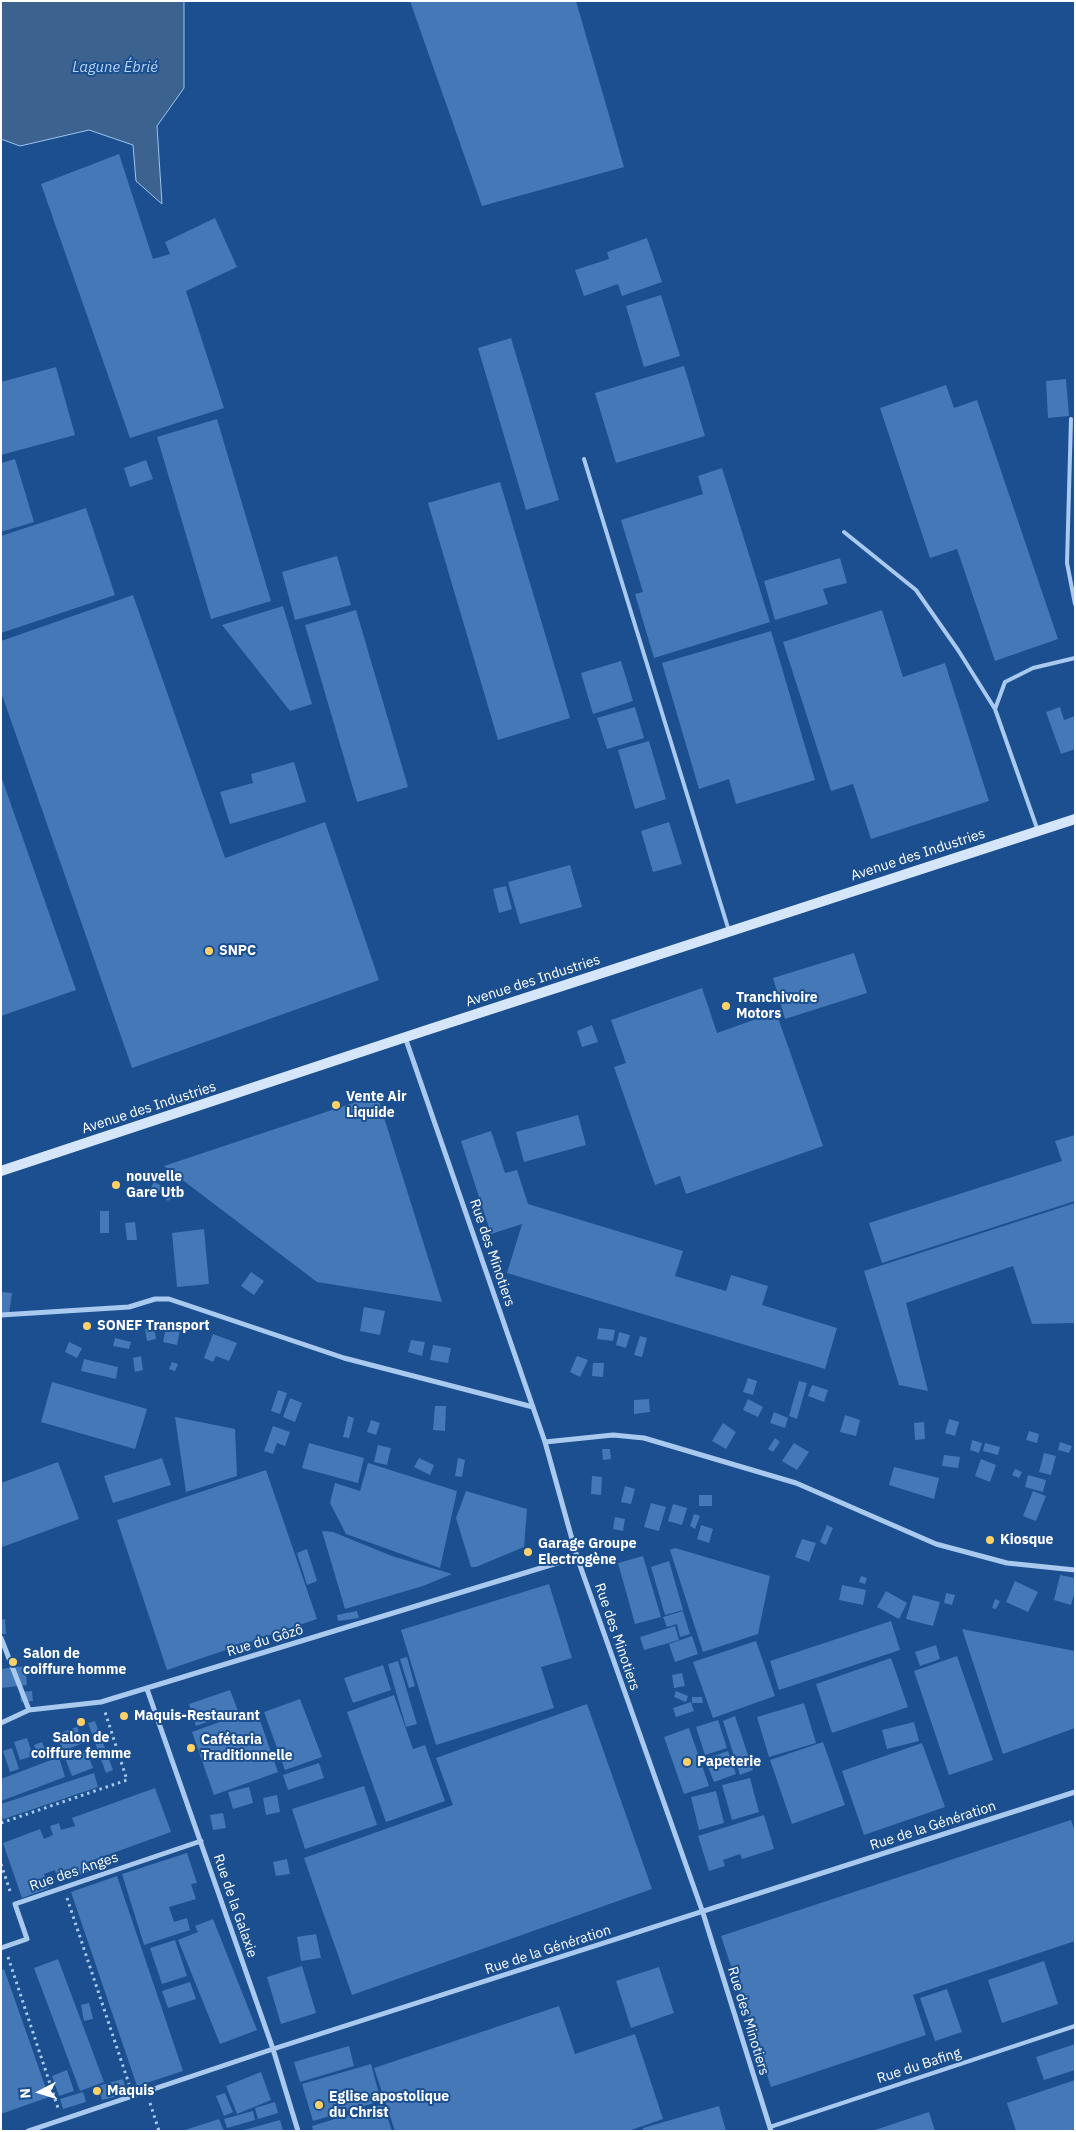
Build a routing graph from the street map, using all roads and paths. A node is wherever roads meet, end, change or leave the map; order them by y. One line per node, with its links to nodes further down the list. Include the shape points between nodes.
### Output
1 (1072, 419): 4 (lane, via 1067,563)
2 (584, 459): 9 (lane)
3 (844, 532): 6 (lane, via 916,590)
4 (1075, 604)
5 (1075, 658): 6 (lane, via 1033,668 1005,682)
6 (995, 709): 8 (lane)
7 (1075, 819): 8 (street, Avenue des Industries)
8 (1038, 831): 9 (street, Avenue des Industries)
9 (730, 931): 10 (street, Avenue des Industries)
10 (405, 1037): 11 (street, Avenue des Industries); 13 (street, Rue des Minotiers)
11 (1, 1171)
12 (1, 1314): 13 (street, via 129,1307 155,1299 169,1299 344,1358)
13 (533, 1407): 14 (street, Rue des Minotiers)
14 (545, 1442): 15 (street, Rue des Minotiers); 16 (street, via 613,1435 644,1438 796,1483 936,1544 1008,1563)
15 (577, 1557): 18 (street, Rue du Gôzô); 28 (street, Rue des Minotiers)
16 (1075, 1570)
17 (1, 1638): 20 (street)
18 (147, 1689): 19 (street, Rue du Gôzô); 24 (street, Rue de la Galaxie)
19 (101, 1702): 20 (street, Rue du Gôzô); 23 (path, via 127,1780)
20 (29, 1710): 21 (street, Rue du Gôzô)
21 (1, 1723)
22 (1075, 1792): 28 (street, Rue de la Génération)
23 (1, 1823)
24 (201, 1841): 26 (street, Rue des Anges); 31 (street, Rue de la Galaxie)
25 (1, 1864): 27 (path)
26 (64, 1888): 27 (street, Rue des Anges); 33 (path)
27 (15, 1904): 29 (street, Rue des Anges, via 27,1939)
28 (702, 1913): 31 (street, Rue de la Génération); 35 (street, Rue des Minotiers)
29 (3, 1947): 34 (path)
30 (1075, 2026): 35 (lane, Rue du Bafing)
31 (272, 2049): 32 (street, Rue de la Génération); 38 (street, Rue de la Galaxie)
32 (146, 2091): 33 (street, Rue de la Génération); 37 (path)
33 (133, 2096): 34 (street, Rue de la Génération)
34 (62, 2119): 36 (street, Rue de la Génération)
35 (771, 2129)
36 (28, 2131)
37 (159, 2131)
38 (298, 2131)

